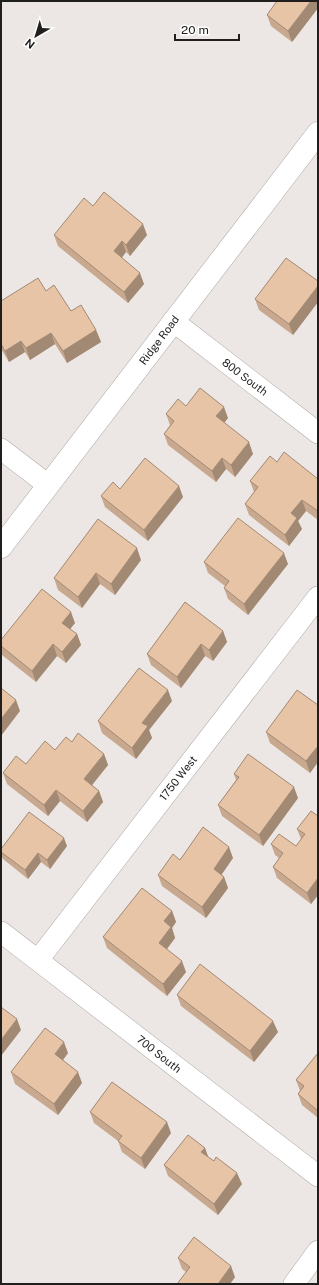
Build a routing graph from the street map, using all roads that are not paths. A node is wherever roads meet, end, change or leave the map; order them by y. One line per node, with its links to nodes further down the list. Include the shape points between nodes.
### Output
1 (318, 133): 2 (street, Ridge Road)
2 (173, 321): 3 (street, 800 South); 5 (street, Ridge Road)
3 (318, 432)
4 (1, 449): 5 (street)
5 (48, 485): 6 (street, Ridge Road)
6 (1, 547)
7 (318, 596): 9 (street, 1750 West)
8 (1, 932): 9 (street, 700 South)
9 (38, 960): 10 (street, 700 South)
10 (318, 1176)
11 (318, 1251): 12 (street)
12 (294, 1284)

